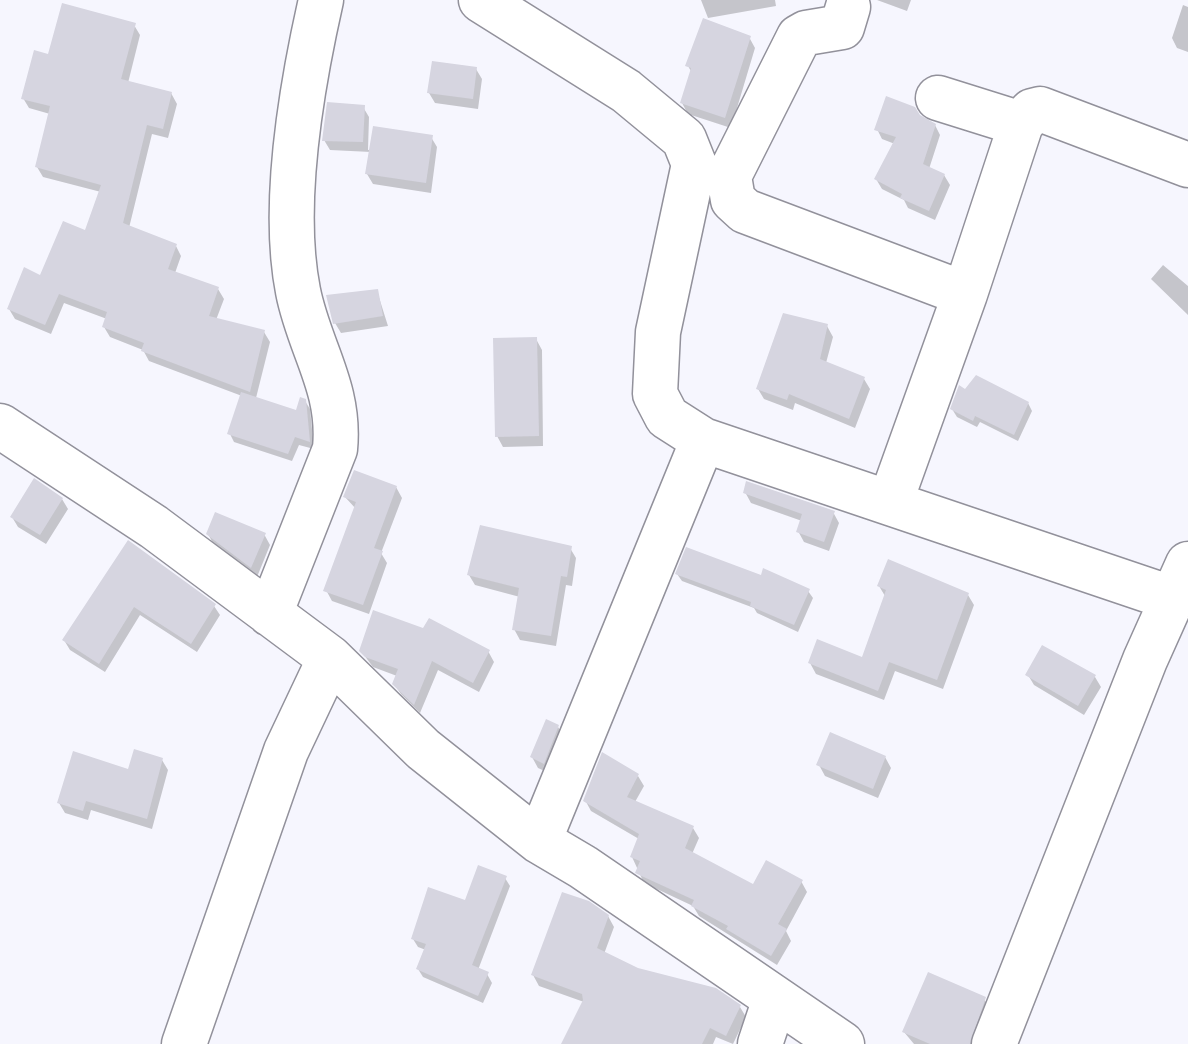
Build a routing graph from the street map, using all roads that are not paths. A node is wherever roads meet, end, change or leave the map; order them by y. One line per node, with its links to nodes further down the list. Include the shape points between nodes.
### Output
1 (321, 0): 12 (street, via 307,60 292,206 297,289 333,391 338,423 335,449)
2 (481, 0): 9 (street, via 626,91 684,139 694,164 658,332 655,394 667,417)
3 (848, 7): 7 (street, via 842,27 799,37 729,176 733,200 745,211)
4 (938, 98): 5 (street)
5 (1021, 124): 6 (street, via 1040,109); 7 (street)
6 (1188, 165)
7 (965, 294): 10 (street)
8 (0, 426): 12 (street, via 154,527)
9 (703, 440): 10 (street); 14 (street)
10 (890, 503): 11 (street)
11 (1181, 581): 19 (street)
12 (270, 614): 13 (street)
13 (330, 658): 14 (street, via 423,749); 16 (street, via 286,751)
14 (539, 841): 15 (street)
15 (775, 999): 17 (street); 18 (street)
16 (184, 1044)
17 (760, 1044)
18 (842, 1044)
19 (994, 1044)

